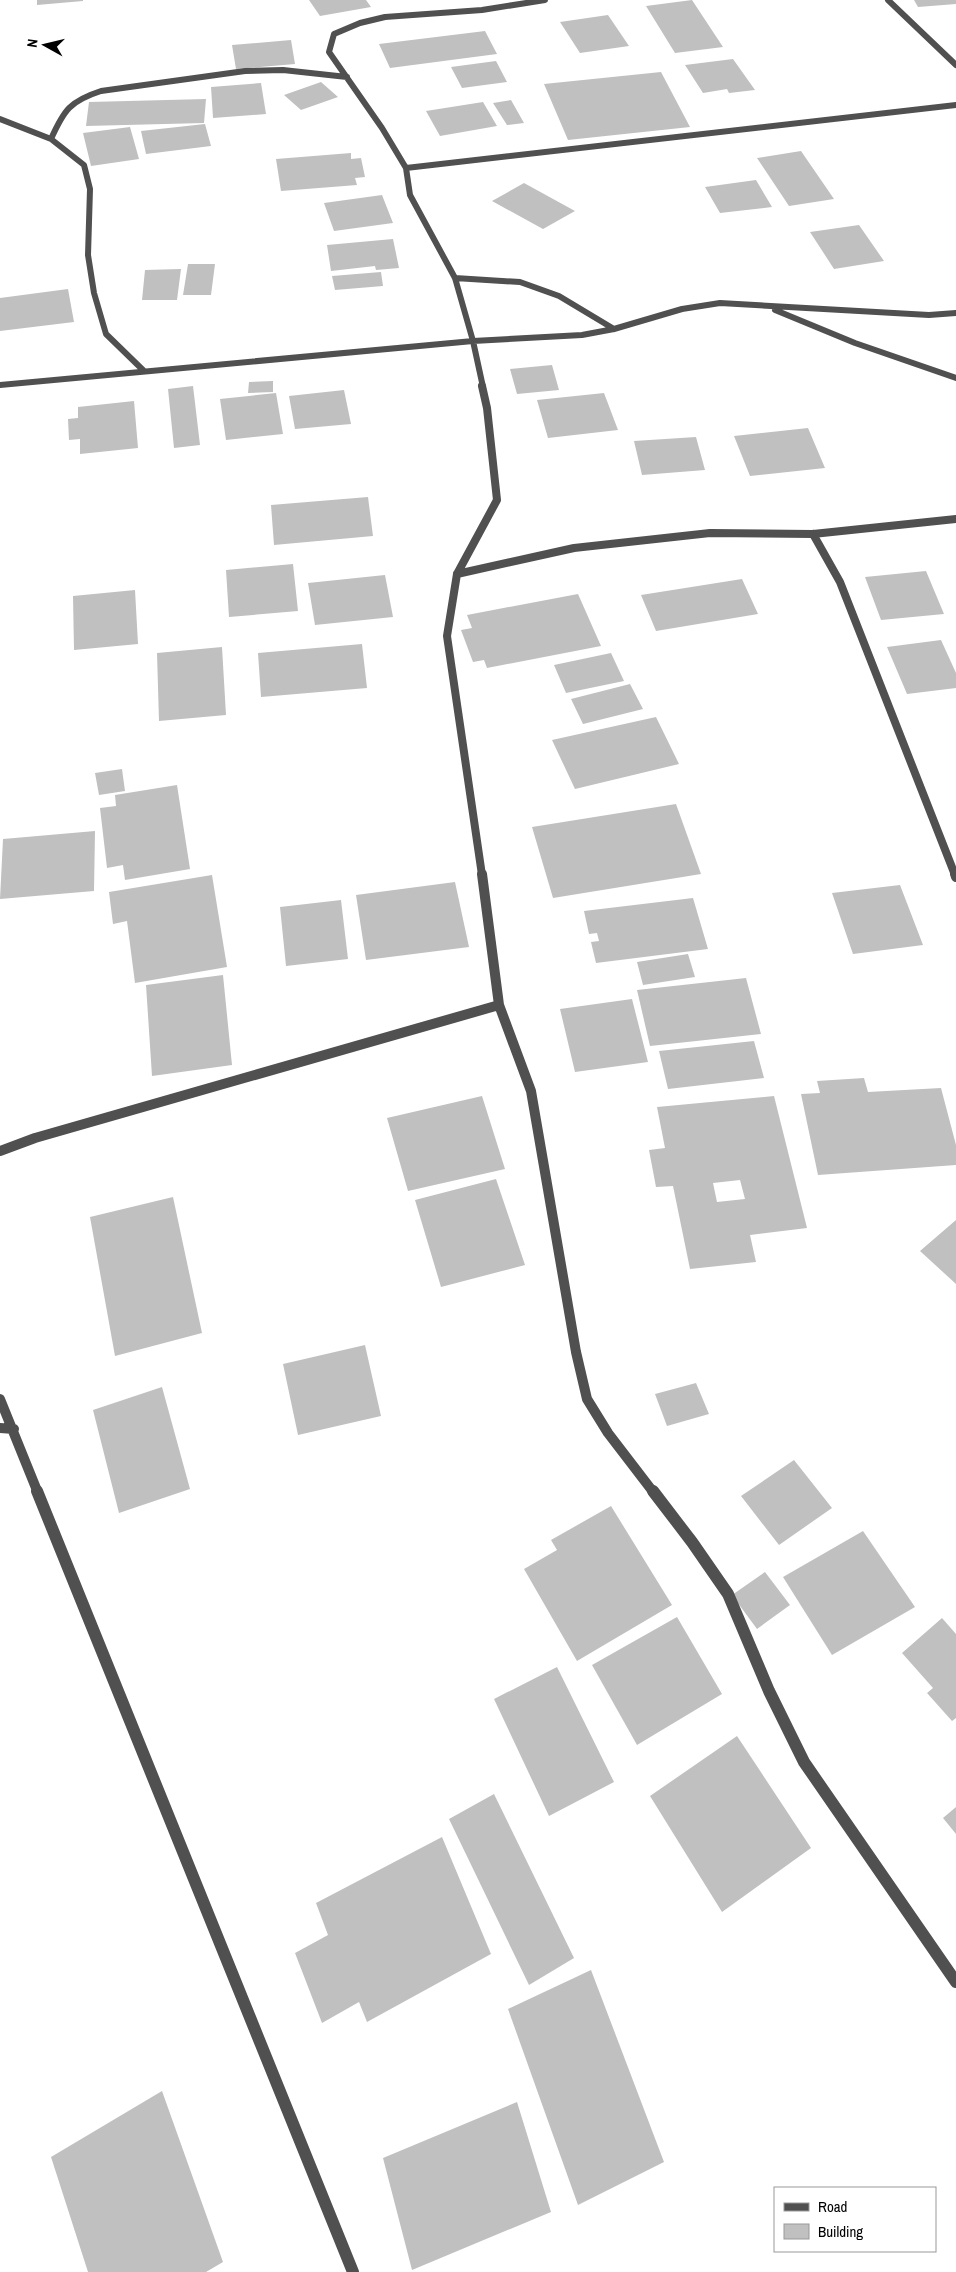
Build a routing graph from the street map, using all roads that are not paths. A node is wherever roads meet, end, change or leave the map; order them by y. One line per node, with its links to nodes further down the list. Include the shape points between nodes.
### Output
1 (545, 0): 4 (street, via 360,23 334,34 329,52)
2 (888, 0): 3 (street)
3 (956, 65)
4 (347, 77): 7 (street, via 283,70 245,71 101,91 78,98 64,110); 8 (street)
5 (956, 105): 8 (street)
6 (0, 119): 7 (street)
7 (51, 139): 14 (street, via 84,165 90,189 88,256 106,334)
8 (406, 168): 9 (street, via 410,195)
9 (455, 278): 12 (street, via 520,282 559,296); 13 (street)
10 (768, 307): 11 (street, via 929,315); 12 (street, via 720,303 682,309); 15 (street, via 854,343)
11 (956, 313)
12 (614, 329): 13 (street, via 582,335)
13 (473, 341): 14 (street); 19 (street, via 488,408 497,500)
14 (144, 371): 16 (street)
15 (956, 378)
16 (0, 385)
17 (956, 519): 18 (street)
18 (813, 534): 19 (street, via 710,533 574,548); 20 (street, via 840,582)
19 (457, 574): 21 (street, via 447,636)
20 (956, 877)
21 (499, 1005): 22 (street, via 35,1138); 26 (street, via 531,1091 574,1342 587,1399 608,1433 728,1594 769,1691 804,1762)
22 (0, 1151)
23 (0, 1399): 25 (street)
24 (0, 1428): 25 (street)
25 (14, 1429): 27 (street)
26 (956, 1982)
27 (353, 2272)

